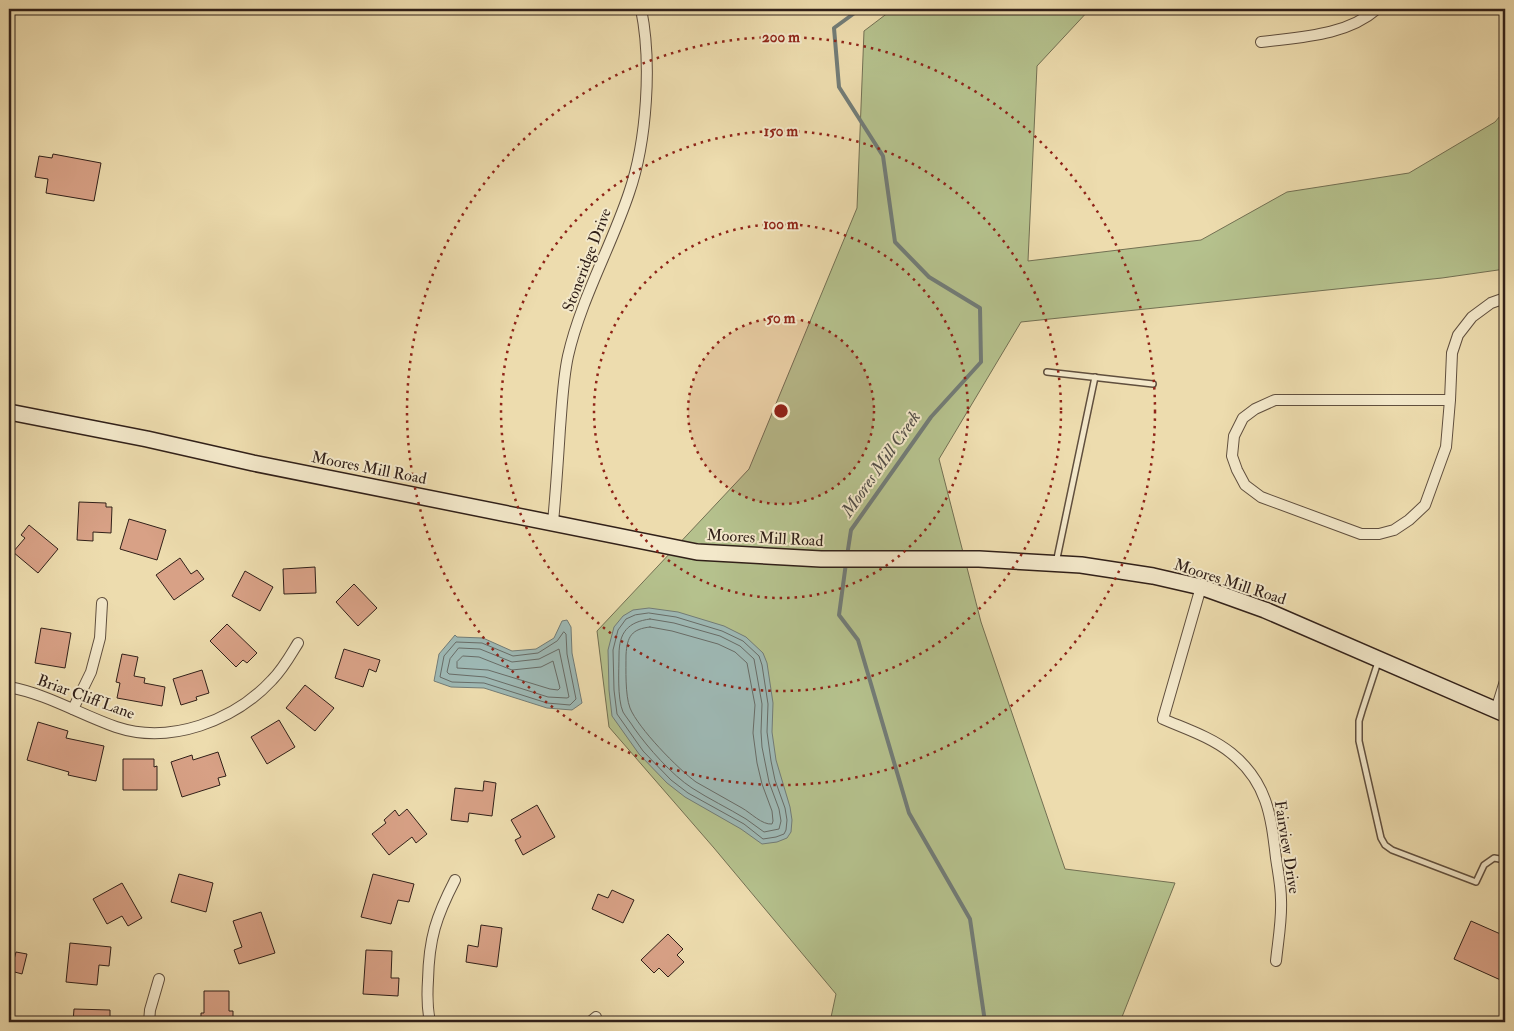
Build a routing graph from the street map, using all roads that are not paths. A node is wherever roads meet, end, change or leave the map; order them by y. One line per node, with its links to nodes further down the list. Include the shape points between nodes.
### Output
1 (641, 9): 12 (street, Stoneridge Drive, via 646,65 637,165 568,357)
2 (1377, 9): 3 (street, via 1345,28)
3 (1261, 42)
4 (1505, 298): 8 (street, via 1472,317 1458,335 1452,353)
5 (1047, 372): 6 (lane)
6 (1094, 377): 7 (lane); 13 (lane)
7 (1153, 384)
8 (1450, 400): 8 (street, via 1446,448 1425,505 1394,530 1361,534 1261,497 1246,485 1236,470 1232,456 1234,436 1243,418 1255,408 1275,400)
9 (9, 412): 10 (street, Moores Mill Road)
10 (28, 416): 11 (street); 12 (street, Moores Mill Road)
11 (9, 422)
12 (553, 522): 13 (street, Moores Mill Road, via 696,552 821,559 978,559)
13 (1056, 563): 14 (street, Moores Mill Road, via 1153,576)
14 (1200, 587): 17 (street, Moores Mill Road, via 1265,610); 24 (street, Fairview Drive, via 1163,719 1231,753 1250,772 1263,794 1271,822 1281,901)
15 (102, 603): 20 (street, via 100,638 91,672)
16 (298, 643): 20 (street, Briar Cliff Lane, via 281,670 252,698 226,715 194,728 163,732 132,730)
17 (1379, 660): 21 (street, Moores Mill Road); 22 (lane, via 1359,721 1359,741 1385,846 1476,882 1484,865 1494,858)
18 (1505, 681): 21 (street)
19 (9, 686): 20 (street, Briar Cliff Lane)
20 (73, 709)
21 (1501, 712)
22 (1505, 860)
23 (455, 880): 27 (street, via 431,938 427,998)
24 (1276, 961)
25 (159, 978): 26 (street)
26 (149, 1022)
27 (430, 1022)

